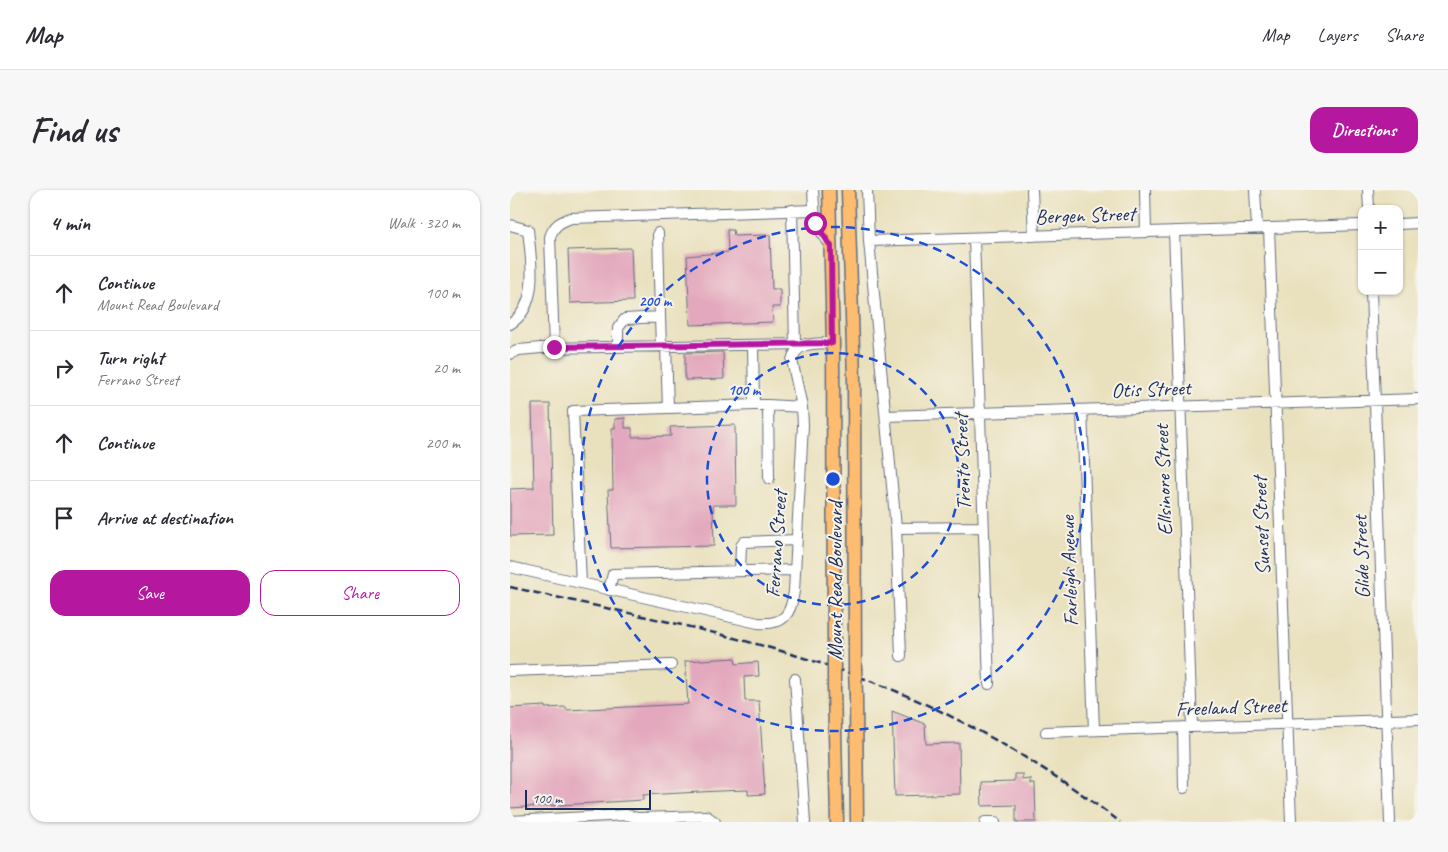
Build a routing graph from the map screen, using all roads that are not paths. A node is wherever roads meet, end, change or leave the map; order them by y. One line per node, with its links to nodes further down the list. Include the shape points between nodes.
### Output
1 (813, 190): 11 (street)
2 (829, 190): 24 (main road, Mount Read Boulevard)
3 (848, 190): 26 (main road, Mount Read Boulevard)
4 (867, 190): 23 (street)
5 (1032, 190): 21 (street)
6 (1145, 190): 20 (street)
7 (1255, 190): 16 (street)
8 (1368, 190): 9 (street)
9 (1369, 205)
10 (792, 210): 11 (street); 30 (street); 33 (street, via 571,218 559,222 550,237)
11 (814, 210): 24 (street, via 816,228)
12 (1418, 223): 13 (street)
13 (1403, 224)
14 (510, 225): 28 (street, via 528,230 532,263 528,298 522,312)
15 (1358, 225): 17 (street, Bergen Street)
16 (1257, 228): 17 (street, Bergen Street); 18 (street, Bergen Street)
17 (1269, 228): 39 (street, Sunset Street)
18 (1174, 231): 20 (street, Bergen Street); 42 (street, Ellsinore Street)
19 (658, 232): 27 (street)
20 (1146, 232): 21 (street, Bergen Street)
21 (1034, 236): 22 (street, Bergen Street)
22 (974, 238): 23 (street, Bergen Street); 46 (street, Trento Street)
23 (869, 241): 47 (street)
24 (831, 246): 29 (main road, Mount Read Boulevard)
25 (1371, 295): 38 (street, Glide Street)
26 (852, 306): 29 (main road); 36 (main road, Mount Read Boulevard)
27 (660, 317): 32 (street); 34 (street, via 625,319 618,328)
28 (510, 324)
29 (832, 343): 30 (street); 36 (main road, via 843,352); 72 (main road, Mount Read Boulevard, bridge)
30 (801, 344): 31 (street); 43 (street, Ferrano Street, via 792,360)
31 (753, 345): 32 (street); 40 (street)
32 (663, 346): 34 (street); 44 (street)
33 (554, 347): 34 (street); 35 (street, via 519,350)
34 (618, 347)
35 (510, 354)
36 (854, 379): 73 (main road, Mount Read Boulevard, bridge)
37 (1418, 398): 38 (street, Otis Street)
38 (1374, 400): 39 (street, Otis Street); 63 (street, Glide Street)
39 (1276, 403): 42 (street, Otis Street); 64 (street, Sunset Street)
40 (754, 405): 41 (street); 44 (street)
41 (768, 405): 43 (street); 48 (street)
42 (1179, 406): 45 (street, Otis Street); 65 (street, Ellsinore Street)
43 (802, 407): 51 (street, Ferrano Street)
44 (668, 408): 55 (street, via 573,411)
45 (1082, 410): 46 (street, Otis Street); 66 (street, Farleigh Avenue)
46 (980, 413): 47 (street, Otis Street); 49 (street, Trento Street)
47 (886, 416): 50 (street)
48 (769, 479)
49 (983, 527): 50 (street); 61 (street, Trento Street)
50 (896, 528): 57 (street)
51 (796, 540): 53 (street, via 744,542); 54 (street, Ferrano Street)
52 (510, 567): 55 (street, Ferrano Street)
53 (740, 570): 54 (street); 56 (street, via 613,574)
54 (795, 570): 56 (street, Ferrano Street, via 793,602 789,612 783,620 772,624 726,617)
55 (581, 584): 56 (street, Ferrano Street)
56 (609, 590)
57 (901, 656)
58 (671, 665): 59 (street)
59 (510, 671)
60 (795, 679): 71 (street)
61 (989, 684)
62 (1418, 719): 63 (street, Freeland Street)
63 (1386, 720): 64 (street, Freeland Street); 77 (street, Glide Street)
64 (1288, 724): 65 (street, Freeland Street); 76 (street, Sunset Street)
65 (1188, 727): 66 (street, Freeland Street); 68 (street, Ellsinore Street)
66 (1094, 730): 67 (street, Freeland Street)
67 (1046, 732)
68 (1184, 788)
69 (510, 820): 70 (street, via 627,814 638,818 706,816)
70 (715, 822)
71 (805, 822)
72 (837, 822)
73 (857, 822)
74 (985, 822): 75 (street)
75 (994, 822)
76 (1291, 822)
77 (1390, 822)

